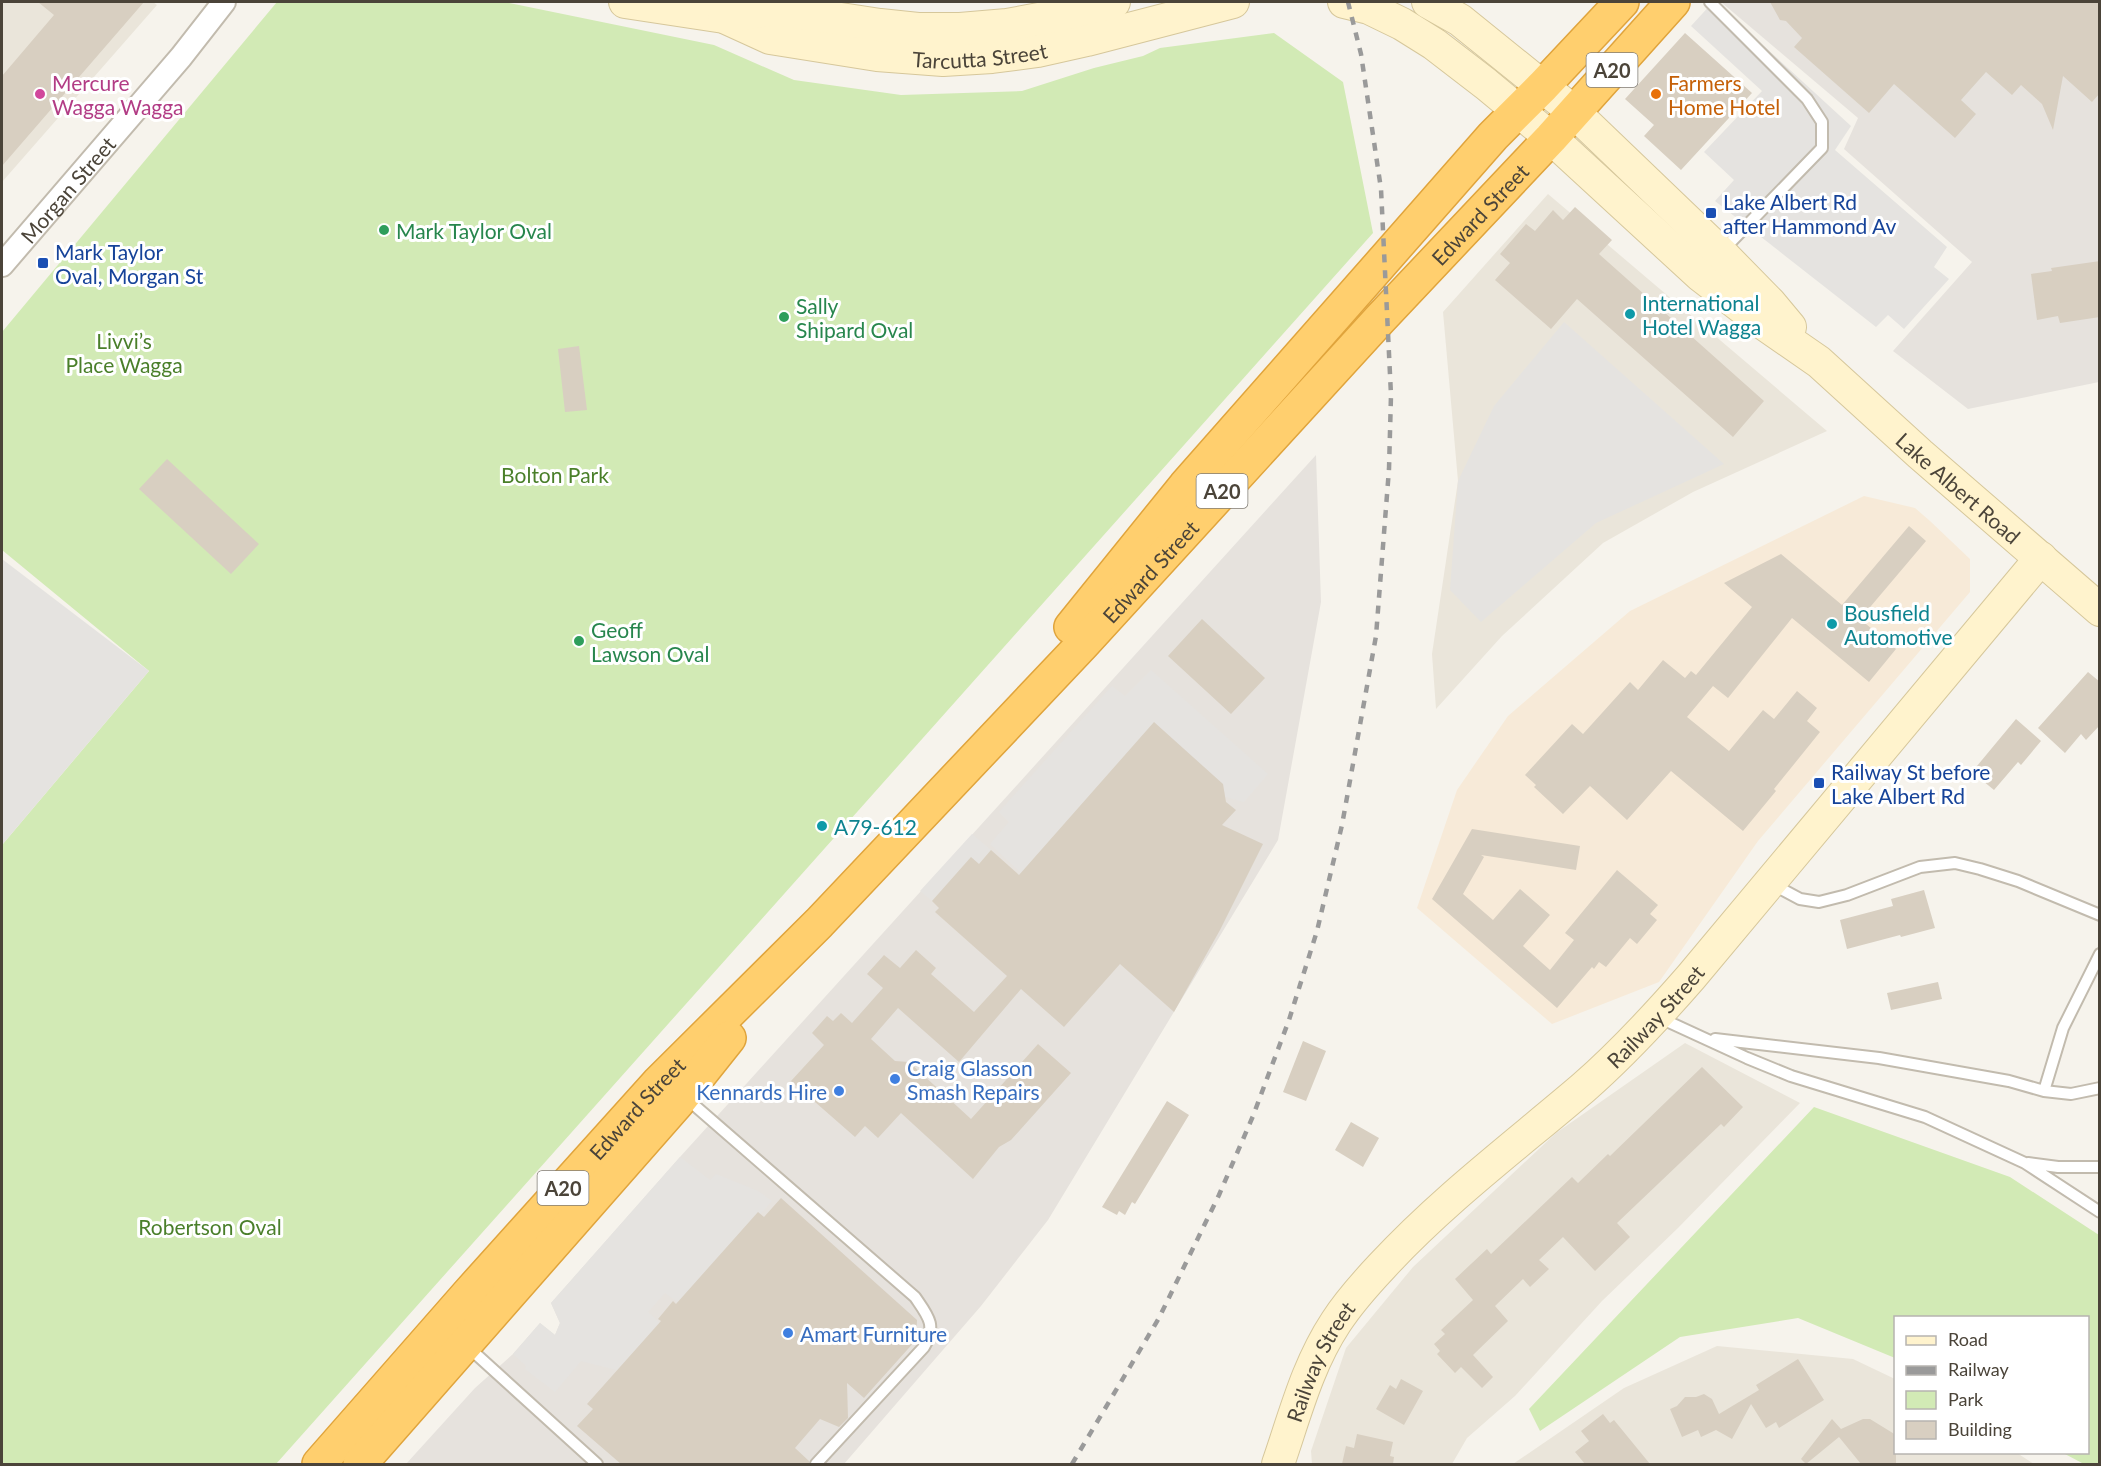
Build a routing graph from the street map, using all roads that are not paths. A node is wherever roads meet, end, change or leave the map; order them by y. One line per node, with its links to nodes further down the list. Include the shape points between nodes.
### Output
1 (224, 2): 17 (street, Morgan Street)
2 (625, 2): 10 (street, Tarcutta Street)
3 (1114, 2): 11 (street, Tarcutta Street, via 1007,25 918,29)
4 (1233, 2): 11 (street, Tarcutta Street, via 1087,40 992,57 943,60)
5 (1344, 2): 13 (street, via 1369,8 1434,44)
6 (1428, 2): 12 (street, via 1460,20)
7 (1622, 2): 12 (highway, A20)
8 (1673, 2): 14 (highway, A20)
9 (1710, 2): 16 (lane, via 1807,99 1821,122 1822,148)
10 (726, 9): 11 (street, Tarcutta Street, via 770,38 833,33)
11 (879, 40)
12 (1543, 86): 13 (highway, A20); 14 (street, Lake Albert Road)
13 (1518, 111): 15 (street, Lake Albert Road); 21 (highway, Edward Street / A20, via 1185,486)
14 (1574, 112): 15 (highway, A20); 16 (street, Lake Albert Road)
15 (1551, 138): 18 (street, Lake Albert Road, via 1700,275); 21 (highway, Edward Street / A20)
16 (1721, 253): 18 (street, Lake Albert Road, via 1770,303)
17 (2, 265)
18 (1819, 362): 19 (street, Lake Albert Road)
19 (2041, 558): 20 (street, Lake Albert Road); 22 (street, Railway Street)
20 (2100, 610)
21 (893, 845): 24 (highway, Edward Street / A20)
22 (1770, 883): 23 (lane, via 1800,899 1819,902 1920,867 1955,863 1980,868); 26 (street, Railway Street)
23 (2100, 915)
24 (819, 923): 30 (highway, Edward Street / A20); 34 (highway, Edward Street / A20, via 658,1083)
25 (2100, 954): 29 (lane, via 2062,1028)
26 (1657, 1016): 27 (lane); 39 (street, Railway Street, via 1585,1086 1449,1200 1366,1284 1336,1321 1314,1360)
27 (1703, 1037): 29 (lane, via 1879,1059 2009,1081); 31 (lane, via 1791,1076 1925,1117)
28 (2100, 1088): 29 (lane, via 2071,1094)
29 (2044, 1091)
30 (683, 1095): 34 (highway, Edward Street / A20); 38 (lane, via 915,1297 930,1324 931,1335 924,1347)
31 (2025, 1163): 32 (lane); 33 (lane)
32 (2100, 1167)
33 (2100, 1212)
34 (453, 1334): 35 (highway, Edward Street / A20); 36 (highway, Edward Street / A20); 37 (lane)
35 (319, 1464)
36 (360, 1464)
37 (597, 1464)
38 (816, 1464)
39 (1278, 1464)

